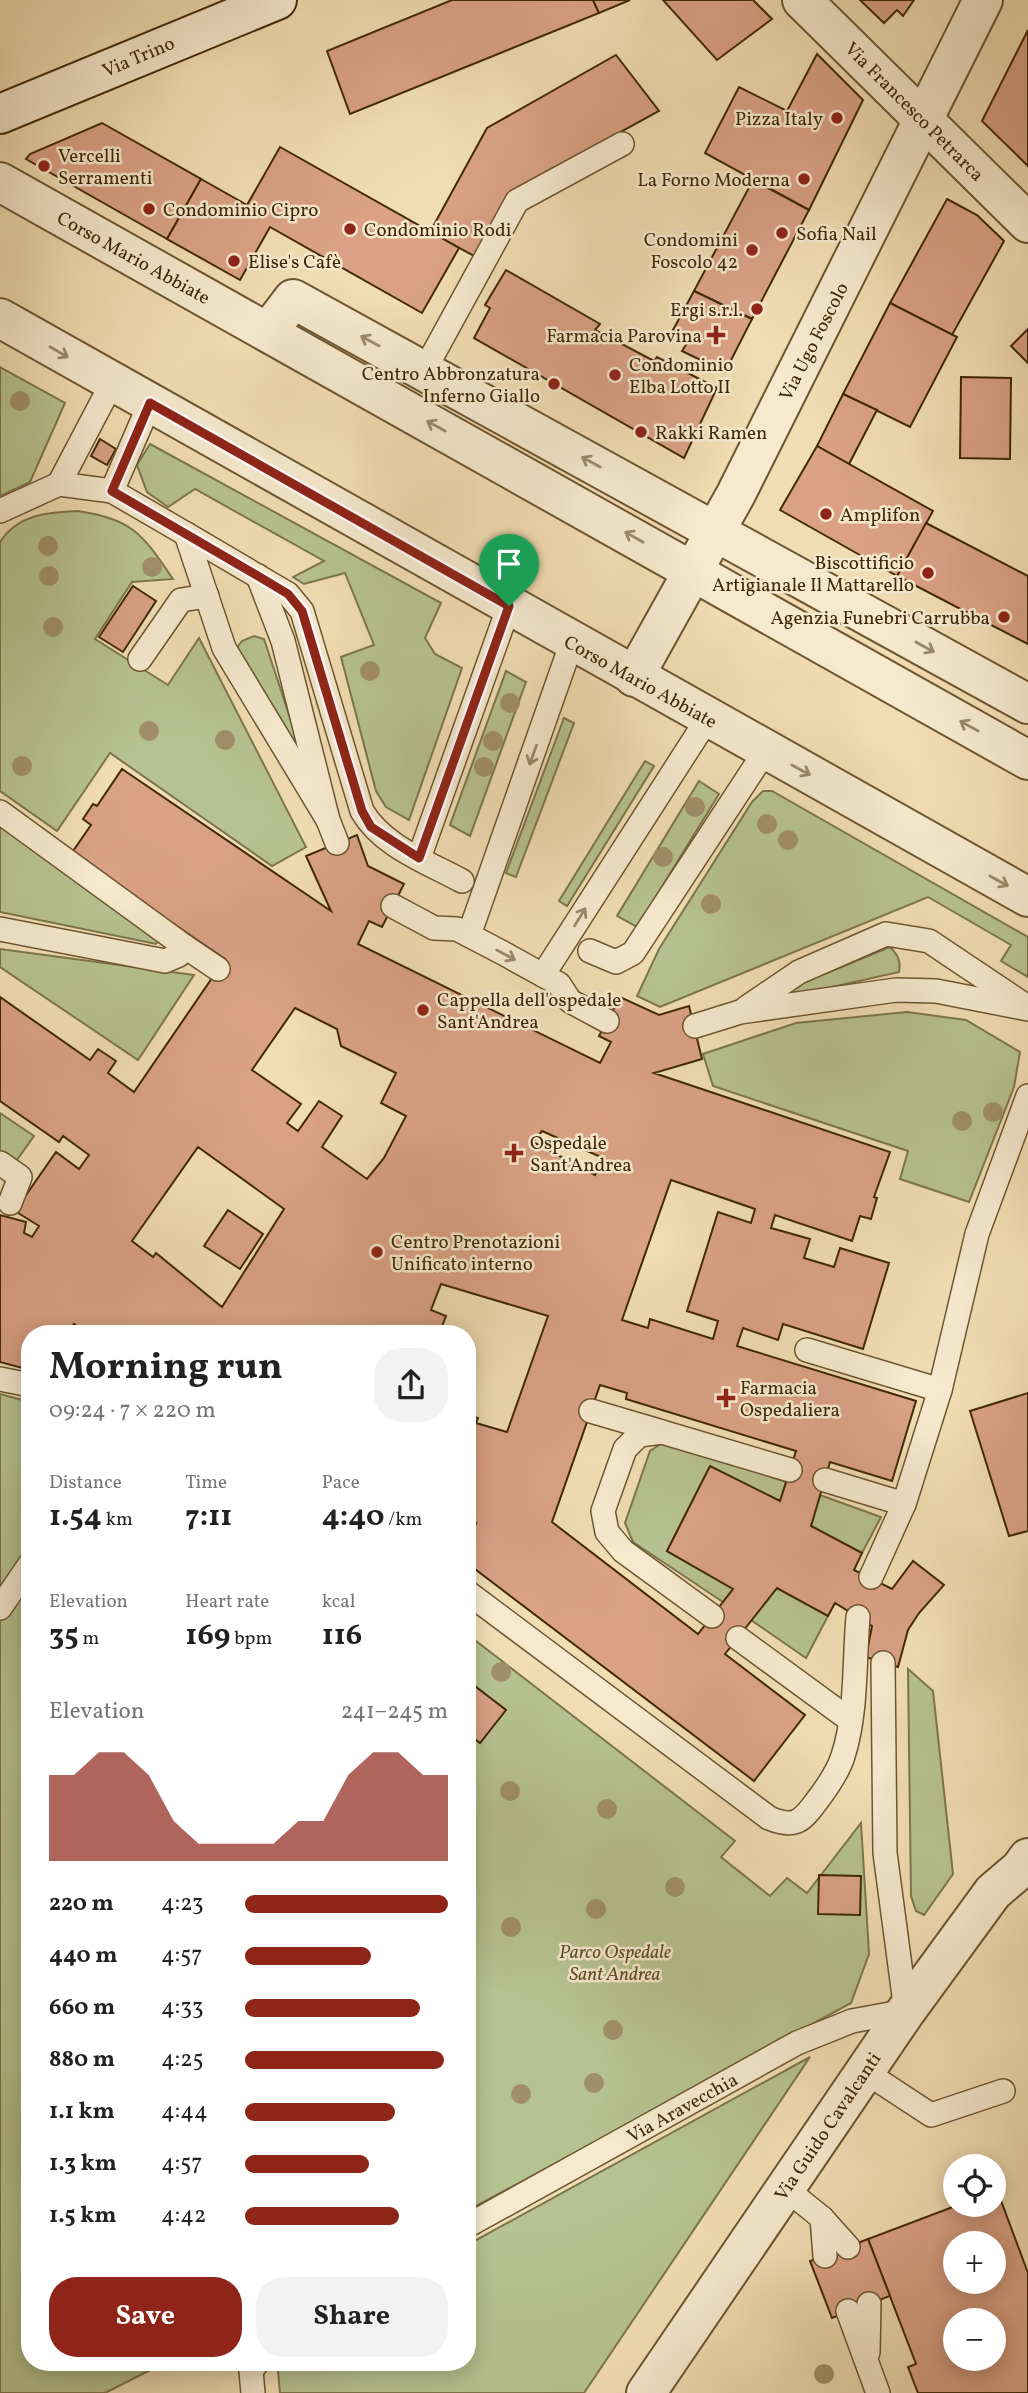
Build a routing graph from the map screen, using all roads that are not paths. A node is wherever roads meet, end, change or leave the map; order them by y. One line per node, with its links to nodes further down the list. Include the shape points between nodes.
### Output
1 (277, 0): 4 (street, Via Trino)
2 (802, 0): 5 (street, Via Francesco Petrarca)
3 (983, 0): 5 (street, Via Ugo Foscolo)
4 (0, 114)
5 (925, 120): 8 (street, Via Francesco Petrarca); 18 (street, Via Ugo Foscolo)
6 (622, 144): 12 (lane, via 517,201)
7 (0, 183): 11 (street, Corso Mario Abbiate)
8 (1028, 223)
9 (0, 318): 13 (street, Corso Mario Abbiate, one-way to 13)
10 (435, 320): 12 (lane)
11 (268, 332): 12 (street, one-way to 11, via 293,299); 20 (street, Corso Mario Abbiate, one-way to 11)
12 (418, 367): 18 (street, one-way to 12)
13 (112, 383): 14 (street, Corso Mario Abbiate); 15 (lane)
14 (150, 403): 16 (lane); 23 (street, Corso Mario Abbiate)
15 (59, 484): 16 (lane); 17 (lane)
16 (112, 491): 19 (lane)
17 (0, 511)
18 (715, 531): 20 (street, Via Ugo Foscolo); 27 (street, one-way to 27)
19 (186, 534): 21 (lane); 22 (lane)
20 (693, 571): 26 (street, Via Ugo Foscolo); 30 (street, Corso Mario Abbiate, one-way to 20)
21 (258, 576): 32 (lane, via 283,641); 34 (lane, via 288,594 302,611 362,811 371,827)
22 (207, 596): 25 (lane, via 181,600); 32 (lane, via 224,648)
23 (509, 606): 24 (street, Corso Mario Abbiate); 34 (lane)
24 (572, 642): 26 (street, Corso Mario Abbiate); 39 (lane, one-way to 39)
25 (140, 659)
26 (634, 677): 28 (street, Corso Mario Abbiate)
27 (1028, 704)
28 (708, 718): 29 (street, Corso Mario Abbiate); 43 (lane, one-way to 28)
29 (765, 750): 36 (street, Corso Mario Abbiate, one-way to 36); 41 (lane, via 633,953 616,962)
30 (1028, 760)
31 (0, 812): 40 (lane)
32 (328, 820): 33 (lane)
33 (337, 843)
34 (419, 858): 35 (lane)
35 (462, 881)
36 (1028, 897)
37 (393, 906): 39 (lane, via 434,928 457,929)
38 (0, 929): 40 (lane, via 165,961 179,955)
39 (469, 935): 43 (lane, one-way to 43)
40 (184, 946): 42 (lane)
41 (590, 951)
42 (218, 969)
43 (543, 975): 46 (lane, via 559,984 570,1001)
44 (1028, 1009): 45 (lane, via 936,991 896,990); 45 (lane, via 929,941 886,934 799,972)
45 (740, 1012): 47 (lane)
46 (607, 1021)
47 (695, 1026)
48 (1028, 1096): 54 (lane, via 977,1234)
49 (0, 1163): 50 (lane, via 20,1177)
50 (10, 1203)
51 (807, 1350): 54 (lane)
52 (0, 1379): 53 (lane)
53 (21, 1383)
54 (940, 1390): 59 (lane)
55 (591, 1411): 56 (lane)
56 (662, 1432): 57 (lane); 64 (lane, via 639,1435 625,1449 603,1511 607,1532 623,1551)
57 (790, 1470)
58 (825, 1480): 59 (lane)
59 (904, 1504): 61 (lane)
60 (21, 1577): 63 (lane)
61 (871, 1577)
62 (476, 1599): 68 (lane, via 769,1818 787,1826 802,1822 827,1788 843,1757)
63 (0, 1608)
64 (712, 1616)
65 (858, 1617): 68 (lane)
66 (738, 1638): 68 (lane)
67 (883, 1663): 70 (lane, via 885,1853)
68 (850, 1720)
69 (1025, 1865): 70 (street, Via Guido Cavalcanti, via 993,1892)
70 (906, 2011): 71 (street, Via Guido Cavalcanti); 75 (lane, Via Aravecchia, via 852,2021 797,2043)
71 (864, 2071): 72 (lane, via 930,2115); 73 (street, Via Guido Cavalcanti)
72 (1003, 2091)
73 (785, 2188): 74 (lane); 81 (street, Via Guido Cavalcanti)
74 (822, 2218): 76 (lane); 77 (lane)
75 (476, 2221)
76 (848, 2247)
77 (825, 2256)
78 (858, 2308): 82 (lane, via 868,2366)
79 (251, 2371): 80 (lane)
80 (253, 2393)
81 (646, 2393)
82 (878, 2393)

